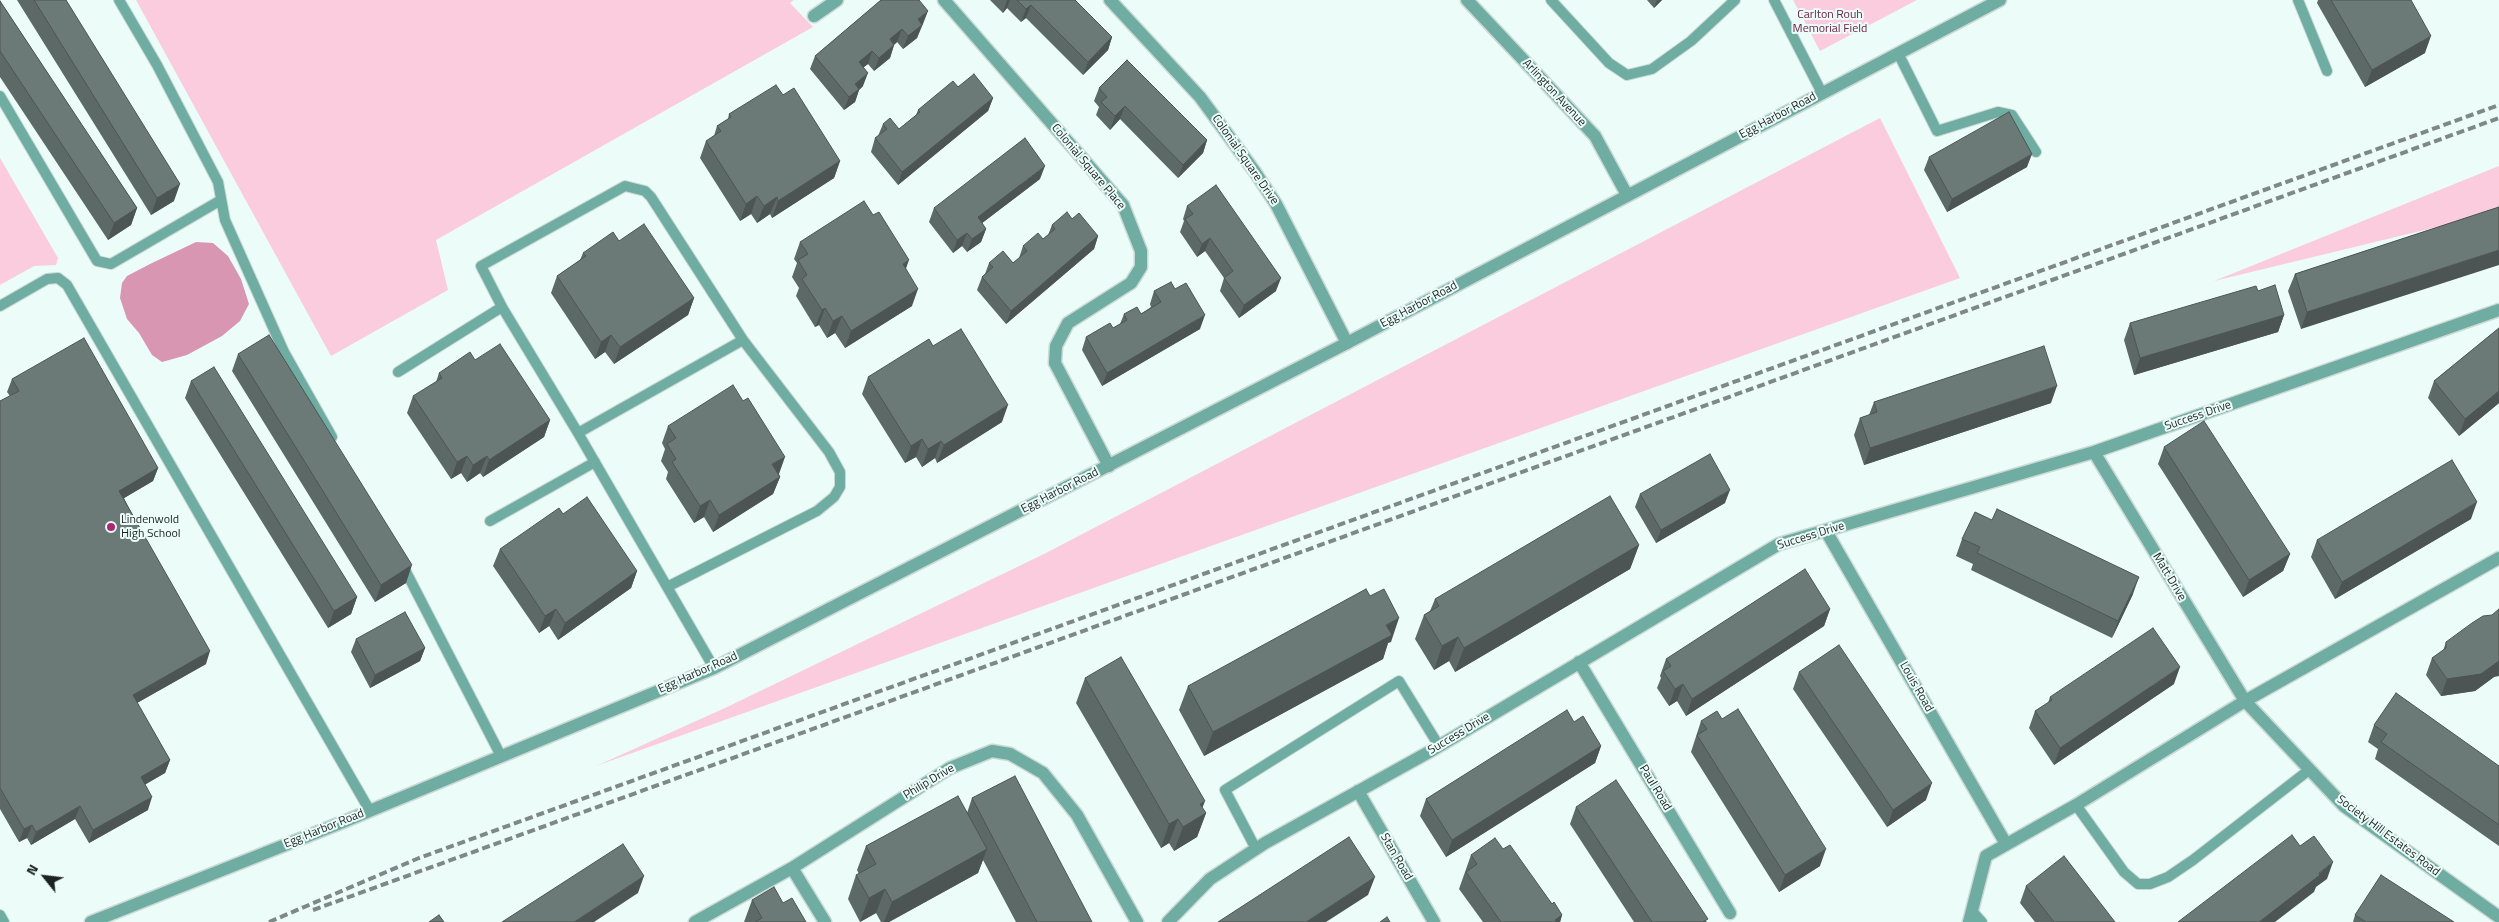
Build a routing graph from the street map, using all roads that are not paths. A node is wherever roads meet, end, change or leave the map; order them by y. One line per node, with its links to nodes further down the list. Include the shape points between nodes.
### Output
1 (119, 0): 18 (lane, via 218,182)
2 (838, 0): 11 (street)
3 (944, 0): 29 (street, Colonial Square Place, via 1123,205 1141,250 1141,267 1132,283 1068,323 1056,346 1055,363)
4 (1110, 0): 23 (street, Colonial Square Drive, via 1200,97 1255,172 1276,204)
5 (1467, 0): 17 (street, Arlington Avenue, via 1595,136)
6 (1551, 0): 7 (lane, via 1609,64 1627,75 1652,69 1691,41)
7 (1735, 0)
8 (1774, 0): 14 (lane)
9 (2000, 0): 12 (street, Egg Harbor Road)
10 (2298, 0): 13 (lane)
11 (814, 16)
12 (1898, 53): 14 (street, Egg Harbor Road); 16 (lane, via 1937,131 1998,112 2012,115)
13 (2327, 71)
14 (1822, 93): 17 (street, Egg Harbor Road)
15 (0, 96): 18 (lane, via 96,261 111,264)
16 (2036, 152)
17 (1627, 195): 23 (street, Egg Harbor Road)
18 (221, 200): 26 (lane, via 225,220 284,352)
19 (0, 306): 43 (lane, via 47,279 58,278 67,284)
20 (502, 307): 22 (lane, via 482,266 625,186 631,186 651,197); 24 (lane); 25 (lane)
21 (2499, 310): 27 (street, Success Drive)
22 (743, 340): 25 (lane); 34 (lane, via 830,452 840,472 840,487 834,498 817,511)
23 (1347, 343): 29 (street, Egg Harbor Road)
24 (398, 372)
25 (578, 433): 28 (lane)
26 (338, 448)
27 (2094, 452): 31 (street, Success Drive); 37 (street, Matt Drive)
28 (595, 462): 30 (lane); 34 (lane)
29 (1109, 466): 36 (street, Egg Harbor Road)
30 (490, 521)
31 (1826, 531): 35 (street, Success Drive, via 1779,544); 44 (street, Louis Road)
32 (396, 552): 39 (lane)
33 (2499, 558): 37 (street)
34 (667, 587): 36 (lane)
35 (1579, 662): 38 (street, Success Drive); 47 (street, Paul Road)
36 (714, 668): 39 (street, Egg Harbor Road)
37 (2245, 701): 40 (street, Society Hill Estates Road); 42 (street)
38 (1439, 746): 41 (street, Success Drive); 45 (lane, via 1399,681 1225,790)
39 (502, 756): 43 (street, Egg Harbor Road)
40 (2309, 770): 42 (lane, via 2193,860 2168,877 2150,884 2138,884 2124,872); 50 (street, Society Hill Estates Road, via 2344,806)
41 (1358, 791): 45 (street, Success Drive); 57 (street, Stan Road)
42 (2076, 805): 44 (street)
43 (370, 811): 52 (street, Egg Harbor Road)
44 (2006, 844): 49 (street, via 1986,856)
45 (1256, 849): 56 (street, Success Drive, via 1210,879)
46 (792, 868): 53 (street, Philip Drive); 54 (street); 55 (street, Philip Drive, via 950,768 992,750 1010,754 1043,774 1077,815)
47 (1730, 913)
48 (0, 915): 51 (lane)
49 (1971, 917): 58 (lane)
50 (2499, 917)
51 (4, 922)
52 (91, 922)
53 (695, 922)
54 (825, 922)
55 (1138, 922)
56 (1168, 922)
57 (1434, 922)
58 (1982, 922)

